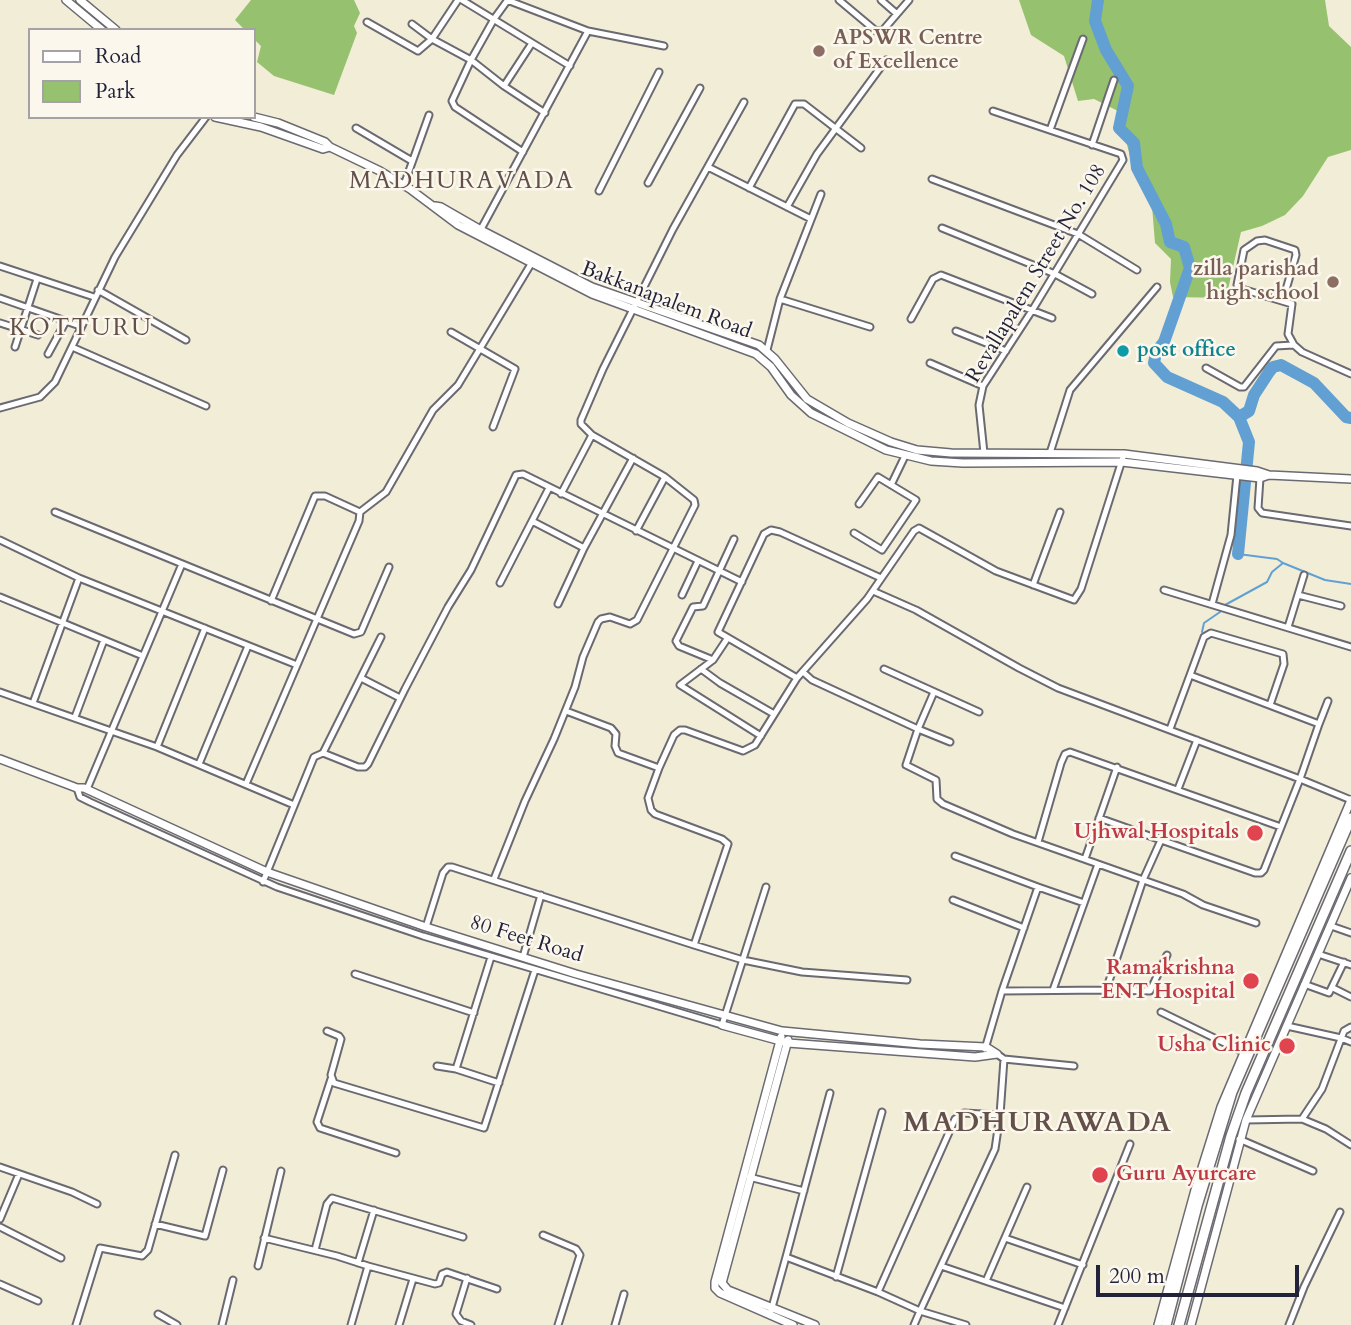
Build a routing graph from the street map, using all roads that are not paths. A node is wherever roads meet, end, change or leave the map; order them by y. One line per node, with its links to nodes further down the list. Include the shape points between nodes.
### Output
1 (66, 0): 12 (street)
2 (80, 0): 13 (street)
3 (460, 0): 9 (street); 15 (street)
4 (839, 0): 8 (street, via 876,31)
5 (881, 0): 8 (street)
6 (909, 0): 8 (street)
7 (507, 1): 9 (street); 14 (street)
8 (897, 14)
9 (494, 19): 17 (street); 19 (street)
10 (367, 22): 15 (street, via 418,51)
11 (412, 24): 15 (street)
12 (100, 28)
13 (114, 28)
14 (588, 32): 18 (street); 21 (street)
15 (432, 39): 19 (street)
16 (1083, 39): 35 (street)
17 (532, 43): 21 (street); 24 (street)
18 (664, 46)
19 (471, 60): 24 (street); 39 (street, via 452,101 455,107)
20 (886, 60): 33 (street)
21 (570, 66): 28 (street)
22 (659, 72): 46 (street)
23 (1114, 80): 36 (street)
24 (504, 86): 28 (street)
25 (700, 88): 43 (street)
26 (744, 102): 41 (street)
27 (993, 111): 35 (street)
28 (545, 113): 39 (street)
29 (429, 115): 40 (street)
30 (256, 118): 37 (street, Bakkanapalem Road)
31 (204, 119): 59 (street, via 177,155)
32 (224, 119): 37 (street, via 323,149)
33 (836, 127): 38 (street); 45 (street, via 804,104 795,104); 48 (street)
34 (356, 128): 40 (street)
35 (1050, 130): 36 (street)
36 (1093, 145): 52 (street, Revallapalem Street No. 108, via 1124,157)
37 (330, 147): 44 (street, Bakkanapalem Road)
38 (861, 148)
39 (523, 152): 51 (street)
40 (412, 162): 44 (street)
41 (708, 167): 45 (street); 65 (street)
42 (932, 179): 52 (street)
43 (648, 183)
44 (404, 186): 51 (street, Bakkanapalem Road, via 437,212)
45 (749, 188): 48 (street)
46 (599, 191)
47 (821, 194): 49 (street)
48 (787, 207): 49 (street)
49 (811, 219): 63 (street)
50 (942, 228): 56 (street)
51 (479, 233): 53 (street, Bakkanapalem Road); 65 (street)
52 (1079, 234): 55 (street); 56 (street, Revallapalem Street No. 108)
53 (531, 264): 65 (street, Bakkanapalem Road, via 599,298); 83 (street)
54 (0, 266): 57 (street)
55 (1137, 270)
56 (1055, 274): 60 (street); 67 (street, Revallapalem Street No. 108)
57 (37, 279): 61 (street); 66 (street)
58 (1157, 287): 95 (street, via 1078,379 1066,398)
59 (97, 290): 61 (street); 78 (street)
60 (1092, 294)
61 (94, 297): 72 (street)
62 (0, 298): 66 (street)
63 (780, 299): 73 (street); 84 (street)
64 (1283, 300): 64 (street, via 1237,285 1244,250 1257,241 1295,250); 79 (street, via 1293,304 1288,334)
65 (636, 306): 84 (street); 93 (street, via 581,416 581,424); 96 (street, Bakkanapalem Road, via 756,354 811,413)
66 (29, 308): 70 (street); 74 (street)
67 (1033, 309): 68 (street); 69 (street, via 941,275 933,279); 82 (street, Revallapalem Street No. 108)
68 (1052, 318)
69 (911, 319)
70 (66, 321): 72 (street); 85 (street)
71 (0, 323): 74 (street)
72 (80, 326): 81 (street)
73 (870, 327)
74 (21, 329): 77 (street); 80 (street)
75 (956, 331): 82 (street)
76 (451, 332): 83 (street)
77 (38, 335)
78 (186, 341)
79 (1294, 345): 87 (street, via 1276,346 1244,387); 88 (street)
80 (15, 347)
81 (72, 347): 90 (street); 91 (street, via 49,390)
82 (1008, 348): 89 (street, Revallapalem Street No. 108)
83 (481, 349): 92 (street, via 515,369); 108 (street, via 453,392 433,410 386,492)
84 (767, 350): 94 (street, via 807,399 848,423 917,450)
85 (48, 354)
86 (930, 363): 89 (street)
87 (1206, 369)
88 (1351, 374)
89 (983, 386): 94 (street, Revallapalem Street No. 108, via 979,405)
90 (206, 405)
91 (0, 408)
92 (493, 426)
93 (592, 435): 97 (street); 105 (street)
94 (984, 453): 95 (street)
95 (1050, 453): 98 (street)
96 (905, 456): 98 (street, Bakkanapalem Road, via 963,463); 103 (street)
97 (633, 458): 101 (street); 110 (street)
98 (1123, 458): 99 (street); 128 (street, via 1077,597 1070,599)
99 (1240, 473): 100 (street); 136 (street, via 1231,535)
100 (1258, 476): 102 (street); 112 (street, via 1262,513)
101 (665, 477): 113 (street); 118 (street, via 695,505)
102 (1351, 479)
103 (891, 485): 106 (street, via 878,477); 114 (street, via 916,500 882,551)
104 (550, 488): 105 (street); 111 (street); 159 (street, via 523,474 513,478 471,570)
105 (561, 494): 110 (street)
106 (859, 504)
107 (55, 512): 120 (street)
108 (360, 512): 134 (street, via 315,496); 139 (street)
109 (1060, 512): 128 (street)
110 (601, 514): 113 (street); 117 (street)
111 (532, 521): 117 (street); 127 (street)
112 (1351, 526)
113 (636, 531): 118 (street)
114 (854, 534)
115 (734, 539): 122 (street)
116 (0, 540): 124 (street)
117 (584, 548): 135 (street)
118 (674, 550): 119 (street); 163 (street, via 637,620 630,624 605,617 598,622)
119 (698, 561): 122 (street); 131 (street)
120 (182, 564): 134 (street); 138 (street)
121 (388, 567): 139 (street, via 359,634)
122 (719, 571): 126 (street); 149 (street, via 703,606 693,607 676,641)
123 (1304, 575): 132 (street)
124 (79, 578): 138 (street); 140 (street)
125 (881, 578): 126 (street, via 771,530 764,534); 128 (street, via 919,528); 130 (street)
126 (742, 582): 144 (street, via 718,632)
127 (500, 583)
128 (1033, 586)
129 (1164, 590): 136 (street)
130 (873, 591): 153 (street); 169 (street, via 1058,688)
131 (682, 595)
132 (1298, 595): 137 (street); 141 (street)
133 (0, 597): 140 (street)
134 (271, 601): 139 (street)
135 (558, 604)
136 (1212, 604): 141 (street)
137 (1341, 606)
138 (162, 611): 142 (street); 148 (street)
139 (315, 619): 150 (street)
140 (63, 623): 145 (street); 161 (street)
141 (1288, 627): 147 (street)
142 (205, 628): 146 (street); 174 (street)
143 (381, 637): 155 (street)
144 (727, 639): 149 (street); 156 (street)
145 (104, 640): 148 (street); 166 (street)
146 (248, 646): 150 (street); 177 (street)
147 (1351, 647)
148 (143, 656): 170 (street)
149 (713, 660): 151 (street)
150 (297, 665): 181 (street)
151 (701, 669): 165 (street); 171 (street, via 681,683 681,688)
152 (884, 669): 158 (street)
153 (803, 672): 156 (street); 168 (street)
154 (1190, 675): 162 (street); 162 (street, via 1204,637 1211,633 1283,654); 169 (street)
155 (361, 678): 159 (street); 175 (street)
156 (797, 678): 165 (street)
157 (0, 692): 161 (street)
158 (934, 692): 164 (street); 168 (street)
159 (400, 698): 175 (street, via 365,767)
160 (1328, 701): 167 (street)
161 (33, 703): 166 (street)
162 (1270, 705): 167 (street)
163 (566, 711): 179 (street, via 611,728 617,734 618,752); 198 (street)
164 (979, 712)
165 (774, 715): 171 (street)
166 (75, 718): 170 (street)
167 (1320, 724): 180 (street)
168 (918, 729): 173 (street); 191 (street, via 906,765 936,780 937,799)
169 (1170, 729): 172 (street)
170 (111, 730): 174 (street); 183 (street)
171 (761, 736): 179 (street, via 743,751 680,730)
172 (1197, 740): 180 (street); 184 (street)
173 (950, 742)
174 (157, 747): 177 (street)
175 (323, 754): 186 (street, via 314,757)
176 (0, 759): 182 (street, 80 Feet Road)
177 (199, 764): 181 (street)
178 (1116, 767): 184 (street); 187 (street); 191 (street, via 1070,751 1065,754)
179 (659, 768): 213 (street, via 648,798 651,810 728,844)
180 (1300, 779): 185 (street); 189 (street)
181 (246, 784): 186 (street)
182 (77, 788): 183 (street, 80 Feet Road); 200 (street, via 80,797)
183 (87, 789): 196 (street, 80 Feet Road)
184 (1178, 789): 189 (street)
185 (1351, 800): 241 (street)
186 (294, 806): 196 (street)
187 (1099, 818): 190 (street); 194 (street)
188 (1351, 818): 313 (main road, via 1232,1092)
189 (1281, 827): 190 (street, via 1261,873)
190 (1161, 840): 199 (street)
191 (1038, 842): 194 (street)
192 (1351, 851): 314 (main road, via 1246,1093)
193 (955, 856): 202 (street)
194 (1084, 859): 195 (street)
195 (1098, 864): 199 (street); 207 (street)
196 (267, 872): 200 (street); 210 (street, 80 Feet Road)
197 (1351, 878): 204 (street)
198 (494, 879): 203 (street); 210 (street, via 448,867)
199 (1143, 880): 208 (street); 227 (street)
200 (263, 882): 216 (street)
201 (766, 887): 218 (street)
202 (1038, 887): 207 (street); 211 (street)
203 (541, 895): 213 (street); 217 (street)
204 (1342, 899): 206 (street); 209 (street)
205 (953, 900): 211 (street)
206 (1351, 902)
207 (1084, 903): 226 (street)
208 (1256, 923)
209 (1331, 926): 212 (street); 214 (street)
210 (426, 927): 217 (street, 80 Feet Road)
211 (1024, 928): 228 (street)
212 (1351, 933)
213 (694, 945): 218 (street)
214 (1318, 954): 219 (street); 224 (street)
215 (1167, 955): 227 (street, via 1150,991)
216 (491, 957): 221 (street); 231 (street)
217 (523, 957): 232 (street, 80 Feet Road)
218 (743, 960): 223 (street, via 802,972); 232 (street)
219 (1344, 962): 220 (street); 225 (street)
220 (1351, 965)
221 (535, 970): 232 (street); 248 (street)
222 (355, 974): 231 (street)
223 (907, 980)
224 (1304, 984): 225 (street, via 1326,993); 233 (street)
225 (1333, 988): 229 (street)
226 (1053, 990): 227 (street); 228 (street)
227 (1106, 990)
228 (1002, 991): 240 (street)
229 (1351, 997)
230 (1161, 1012): 241 (street)
231 (474, 1013): 246 (street)
232 (723, 1021): 236 (street, 80 Feet Road); 238 (street)
233 (1287, 1026): 237 (street); 253 (street)
234 (1351, 1027): 237 (street)
235 (327, 1031): 247 (street, via 341,1039)
236 (786, 1032): 238 (street); 240 (street, 80 Feet Road)
237 (1341, 1038): 239 (street); 252 (street, via 1322,1089)
238 (784, 1042): 242 (street); 264 (street)
239 (1351, 1042)
240 (986, 1047): 242 (street); 243 (street)
241 (1243, 1052): 312 (street, via 1221,1107)
242 (985, 1056): 243 (street)
243 (1000, 1057): 245 (street); 251 (street)
244 (437, 1066): 246 (street)
245 (1074, 1066)
246 (456, 1069): 248 (street)
247 (331, 1079): 248 (street, via 484,1128); 257 (street, via 317,1122 320,1128)
248 (499, 1083)
249 (830, 1093): 266 (street)
250 (882, 1112): 285 (street)
251 (1000, 1115): 284 (street, via 995,1149); 292 (street, via 964,1113 955,1119)
252 (1302, 1119): 253 (street); 256 (street)
253 (1245, 1120): 254 (street)
254 (1239, 1139): 262 (street); 315 (street)
255 (1130, 1144): 281 (street)
256 (1351, 1145)
257 (396, 1153)
258 (175, 1155): 271 (street)
259 (0, 1167): 263 (street)
260 (223, 1170): 271 (street, via 205,1236)
261 (281, 1171): 275 (street)
262 (1313, 1171)
263 (19, 1174): 267 (street); 270 (street)
264 (747, 1177): 266 (street); 297 (street, via 715,1288)
265 (1027, 1187): 276 (street)
266 (804, 1191): 278 (street)
267 (97, 1203)
268 (374, 1210): 274 (street); 277 (street, via 330,1199); 280 (street)
269 (1340, 1212): 316 (street)
270 (0, 1219)
271 (155, 1224): 299 (street, via 142,1256 100,1248)
272 (0, 1227): 279 (street)
273 (543, 1234): 305 (street, via 580,1255)
274 (463, 1237)
275 (264, 1238): 277 (street); 282 (street)
276 (1005, 1238): 281 (street); 289 (street)
277 (315, 1250): 280 (street)
278 (786, 1257): 285 (street); 297 (street)
279 (61, 1258)
280 (358, 1263): 283 (street)
281 (1083, 1265): 295 (street)
282 (258, 1266)
283 (368, 1266): 287 (street); 302 (street)
284 (941, 1266): 289 (street); 296 (street)
285 (836, 1277): 292 (street)
286 (467, 1278): 287 (street, via 447,1272 437,1284); 291 (street); 304 (street, via 456,1314)
287 (413, 1279): 303 (street)
288 (233, 1280): 301 (street)
289 (986, 1281): 295 (street)
290 (0, 1284): 294 (street)
291 (498, 1289)
292 (878, 1292): 296 (street)
293 (624, 1294): 306 (street)
294 (38, 1301)
295 (1065, 1308): 311 (street)
296 (920, 1311): 309 (street); 310 (street)
297 (770, 1312): 307 (street); 308 (street)
298 (158, 1314): 300 (street)
299 (76, 1325)
300 (177, 1325)
301 (222, 1325)
302 (351, 1325)
303 (399, 1325)
304 (471, 1325)
305 (558, 1325)
306 (615, 1325)
307 (793, 1325)
308 (815, 1325)
309 (914, 1325)
310 (966, 1325)
311 (1058, 1325)
312 (1158, 1325)
313 (1166, 1325)
314 (1180, 1325)
315 (1191, 1325)
316 (1289, 1325)

